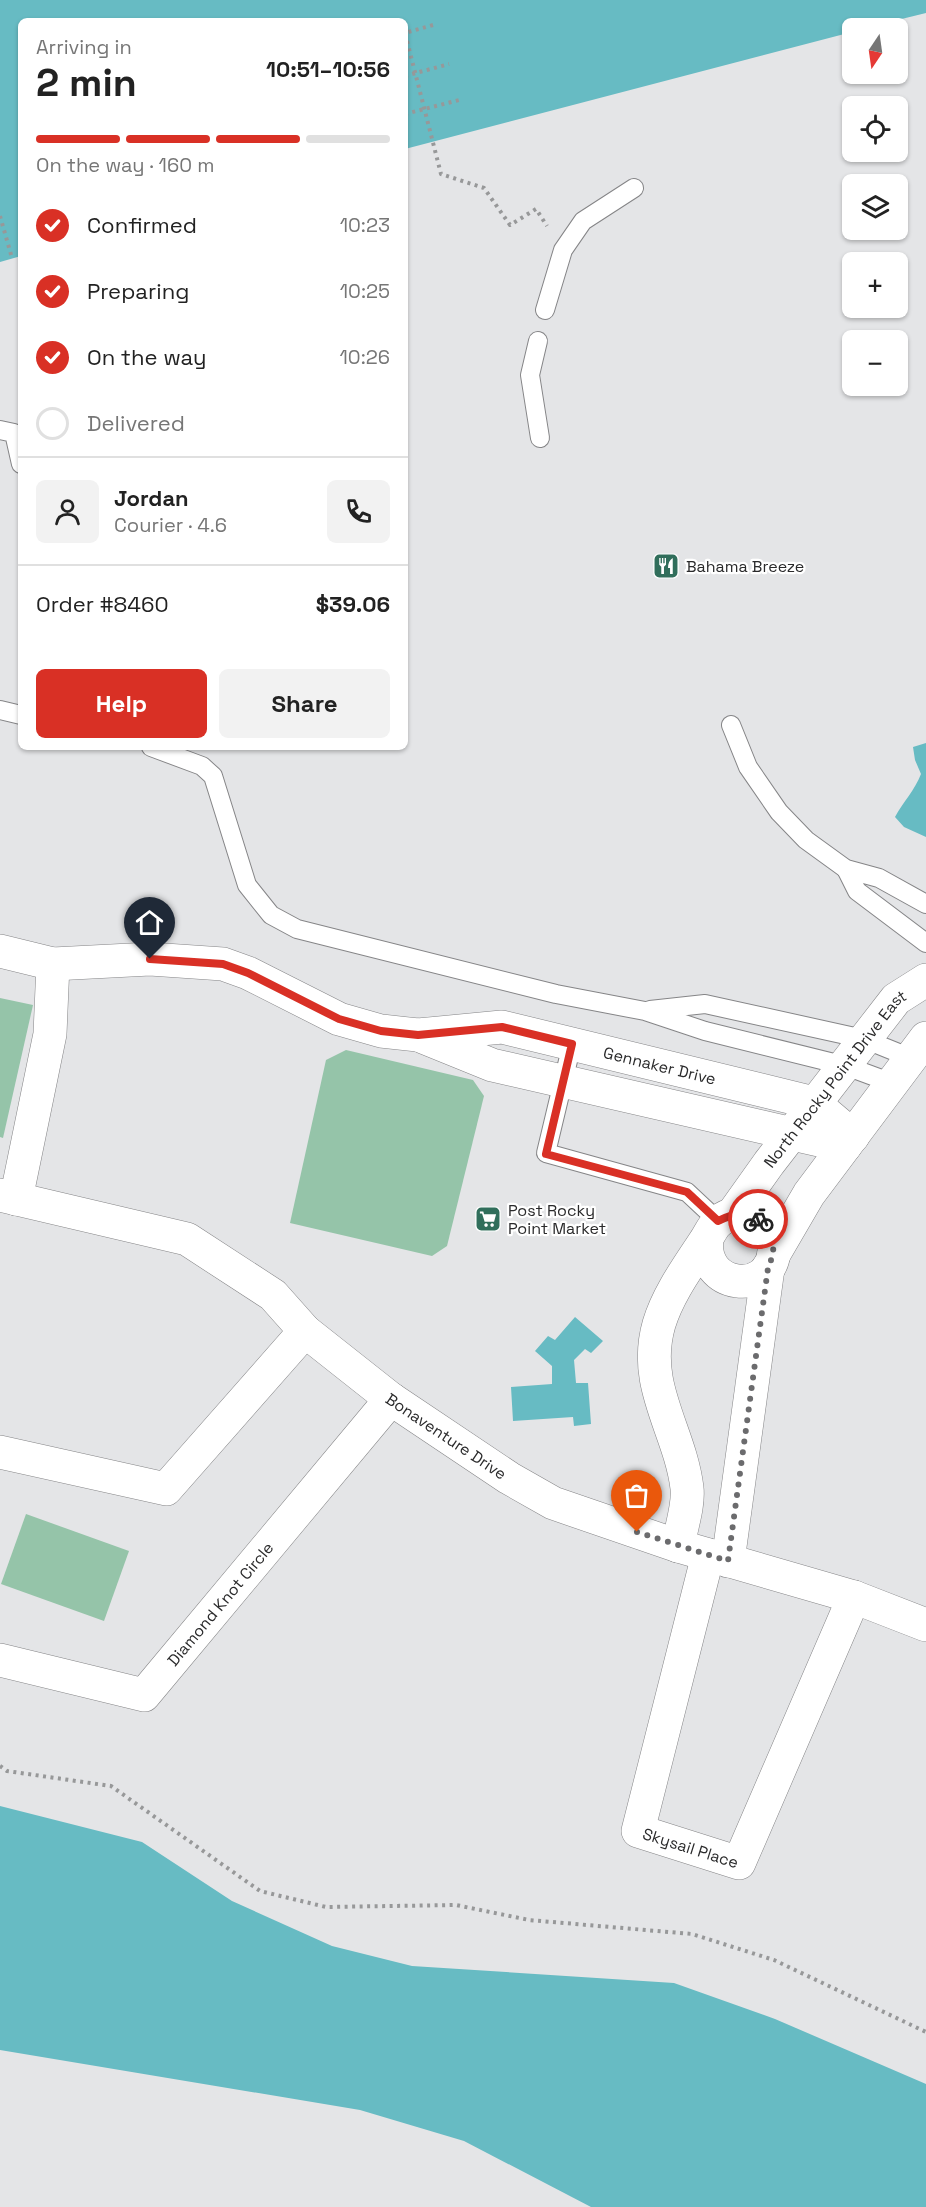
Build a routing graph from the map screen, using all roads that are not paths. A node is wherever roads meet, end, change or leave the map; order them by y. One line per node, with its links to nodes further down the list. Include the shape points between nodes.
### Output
1 (634, 188): 2 (lane, via 583,220 563,250)
2 (545, 310)
3 (538, 341): 5 (lane, via 530,375)
4 (0, 430): 6 (lane, via 14,433)
5 (540, 438)
6 (18, 451)
7 (0, 710): 8 (lane)
8 (18, 714)
9 (731, 725): 11 (lane, via 748,767 779,812 806,840)
10 (159, 750): 17 (lane, via 202,766 213,776 247,885 272,915 297,929 556,994)
11 (846, 869): 12 (lane, via 879,878); 13 (lane, via 856,891)
12 (926, 904)
13 (926, 943)
14 (0, 951): 15 (street, Gennaker Drive)
15 (53, 964): 18 (street, Gennaker Drive, via 150,959 223,964 339,1019 381,1031); 27 (street, via 50,1034)
16 (926, 980): 19 (street, North Rocky Point Drive East, via 896,999)
17 (645, 1011): 19 (lane, via 705,1004); 22 (lane, via 705,1031)
18 (418, 1035): 20 (street, Gennaker Drive, via 502,1027); 23 (street, Gennaker Drive, via 492,1065)
19 (864, 1039): 21 (lane); 22 (street, North Rocky Point Drive East)
20 (572, 1044): 23 (lane); 24 (street, Gennaker Drive)
21 (910, 1060): 22 (lane); 26 (street)
22 (846, 1066): 24 (street, North Rocky Point Drive East)
23 (564, 1081): 25 (street, Gennaker Drive); 28 (lane, via 546,1154 687,1192)
24 (814, 1103): 25 (street, North Rocky Point Drive East); 26 (street, Gennaker Drive)
25 (792, 1133): 26 (street, Gennaker Drive); 28 (street, North Rocky Point Drive East)
26 (849, 1141): 29 (street, via 809,1194)
27 (8, 1197): 30 (street, Bonaventure Drive, via 187,1239 273,1295)
28 (719, 1225): 29 (street, via 753,1215 762,1221 770,1230); 29 (street, via 706,1250 709,1261 725,1279 749,1281); 33 (street, North Rocky Point Drive East, via 686,1268 659,1325 653,1374)
29 (771, 1261): 33 (street)
30 (305, 1331): 31 (street, Bonaventure Drive); 32 (street, via 166,1489)
31 (391, 1399): 33 (street, Bonaventure Drive, via 553,1503); 36 (street, Diamond Knot Circle, via 144,1695)
32 (0, 1452)
33 (705, 1554): 34 (street, Bonaventure Drive); 34 (street, Skysail Place, via 638,1831 739,1863)
34 (854, 1597): 35 (street, Bonaventure Drive)
35 (926, 1625)
36 (0, 1660)

